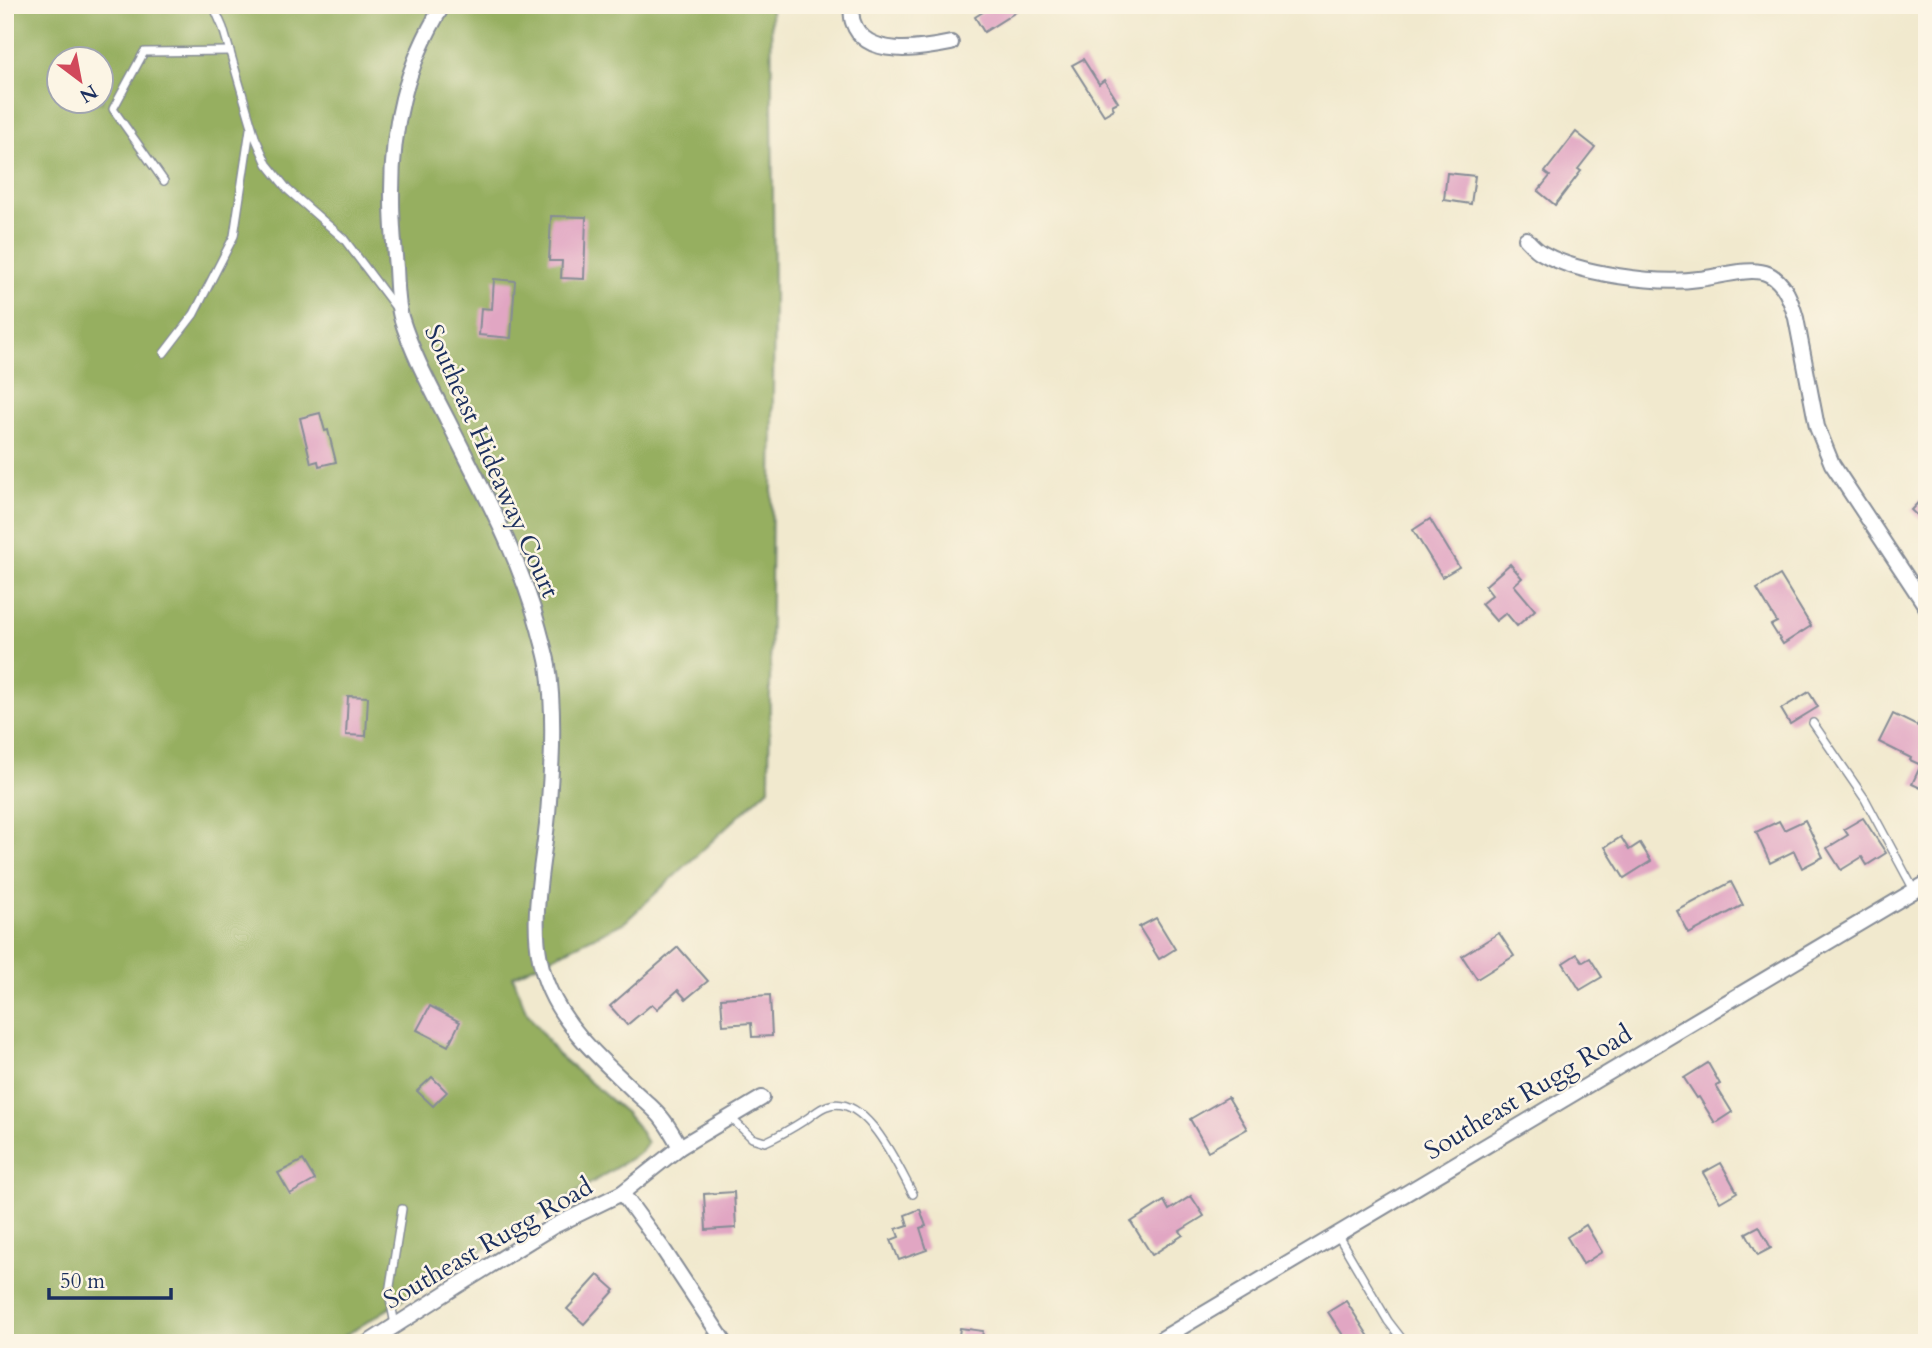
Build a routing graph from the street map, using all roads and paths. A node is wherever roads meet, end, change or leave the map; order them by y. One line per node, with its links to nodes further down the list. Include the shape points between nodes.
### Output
1 (213, 5): 5 (lane)
2 (443, 5): 9 (street, Southeast Hideaway Court, via 408,79 394,144 392,214)
3 (851, 5): 4 (street, via 859,33 872,44 898,49)
4 (951, 43)
5 (230, 51): 6 (lane); 7 (lane, via 144,52 113,109)
6 (251, 125): 9 (lane, via 267,164 288,190 344,239); 10 (lane, via 234,236 194,314)
7 (164, 181)
8 (1526, 239): 11 (street, via 1541,253 1574,266 1636,279 1696,280 1754,271 1782,284 1797,318 1817,427 1832,464)
9 (400, 314): 16 (street, Southeast Hideaway Court, via 426,379 520,570 547,660 552,731 536,916 538,952 549,990 569,1025 663,1119)
10 (164, 353)
11 (1927, 608)
12 (1813, 723): 13 (lane)
13 (1921, 887): 20 (street, Southeast Rugg Road)
14 (762, 1098): 15 (street)
15 (730, 1117): 16 (street); 18 (lane, via 752,1138 765,1142 828,1105 848,1106 880,1135)
16 (680, 1147): 17 (street)
17 (622, 1193): 21 (street, Southeast Rugg Road, via 552,1227); 23 (street, Southeast Rugg Road)
18 (913, 1194)
19 (402, 1209): 21 (lane, via 389,1293)
20 (1337, 1234): 24 (street, Southeast Rugg Road); 25 (lane)
21 (395, 1326): 22 (street, Southeast Rugg Road)
22 (369, 1343)
23 (725, 1343)
24 (1155, 1343)
25 (1405, 1343)

